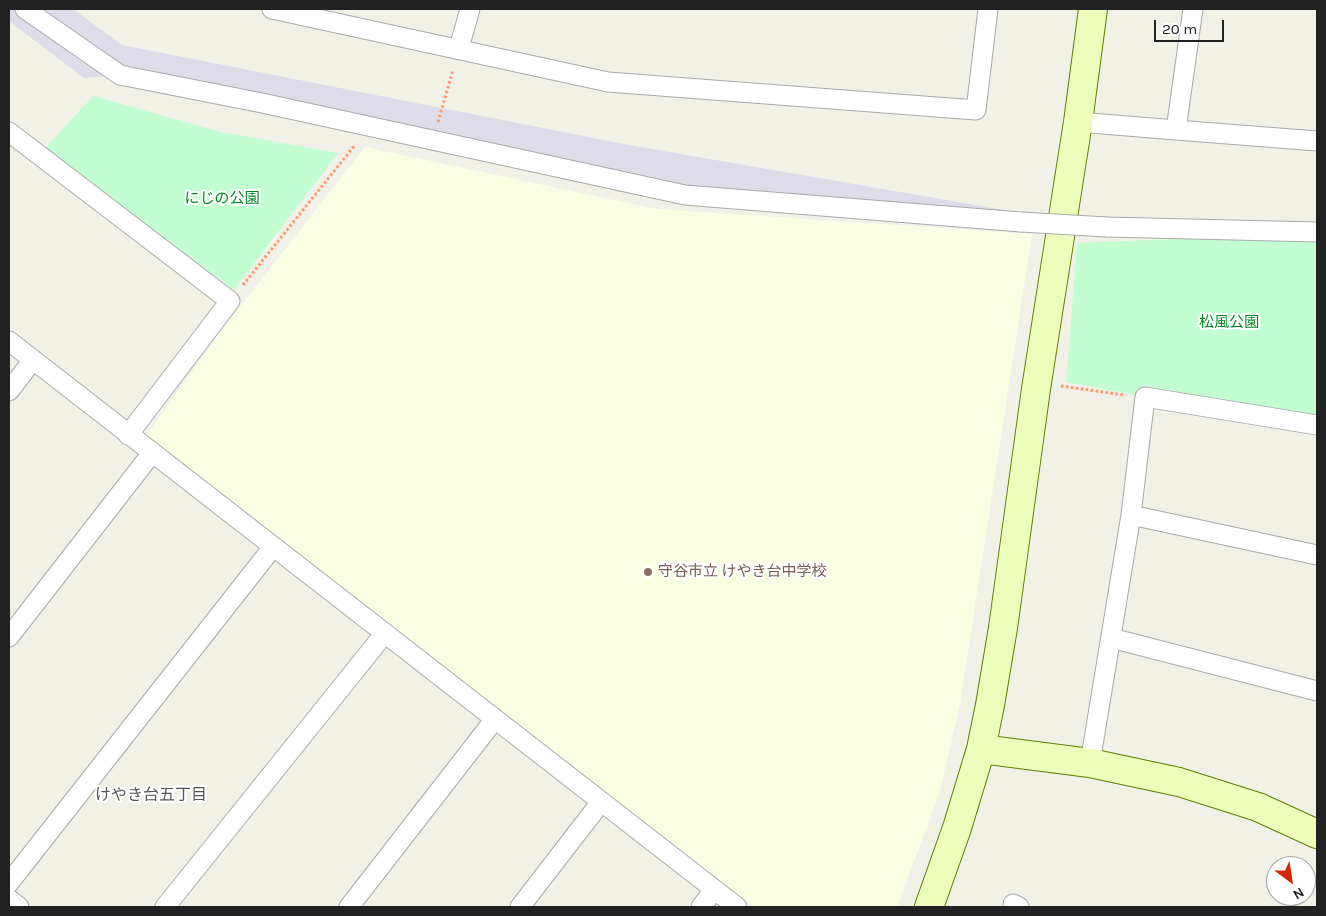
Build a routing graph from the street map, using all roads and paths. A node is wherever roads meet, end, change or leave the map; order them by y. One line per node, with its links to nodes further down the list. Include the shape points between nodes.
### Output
1 (25, 9): 9 (street, via 120,75)
2 (272, 9): 7 (street)
3 (470, 9): 7 (street)
4 (988, 9): 7 (street, via 976,110 608,82)
5 (1092, 9): 8 (street)
6 (1193, 9): 10 (street)
7 (459, 48): 12 (path)
8 (1078, 122): 10 (street); 32 (street, via 1003,628)
9 (369, 127): 12 (street); 15 (path)
10 (1176, 130): 13 (street)
11 (9, 132): 15 (street)
12 (433, 141): 14 (street, bridge, via 685,195 1021,222)
13 (1317, 141)
14 (1317, 232)
15 (230, 301): 22 (street)
16 (9, 341): 17 (street)
17 (33, 360): 19 (street); 22 (street)
18 (1060, 386): 20 (path)
19 (9, 391)
20 (1145, 397): 21 (street); 24 (street)
21 (1317, 425)
22 (128, 434): 23 (street)
23 (152, 453): 25 (street); 28 (street)
24 (1131, 515): 26 (street); 29 (street)
25 (273, 547): 27 (street); 36 (street)
26 (1317, 555)
27 (385, 633): 31 (street); 40 (street)
28 (9, 637)
29 (1111, 638): 30 (street); 33 (street)
30 (1317, 691)
31 (495, 719): 34 (street); 41 (street)
32 (981, 749): 33 (street); 45 (street)
33 (1090, 763): 35 (street, via 1179,782 1258,807)
34 (601, 802): 37 (street); 42 (street)
35 (1317, 834)
36 (9, 883)
37 (714, 890): 43 (street); 44 (street)
38 (9, 899): 39 (street)
39 (19, 907)
40 (165, 907)
41 (349, 907)
42 (520, 907)
43 (701, 907)
44 (737, 907)
45 (929, 907)
46 (1013, 907): 47 (street, via 1013,904)
47 (1019, 907)

